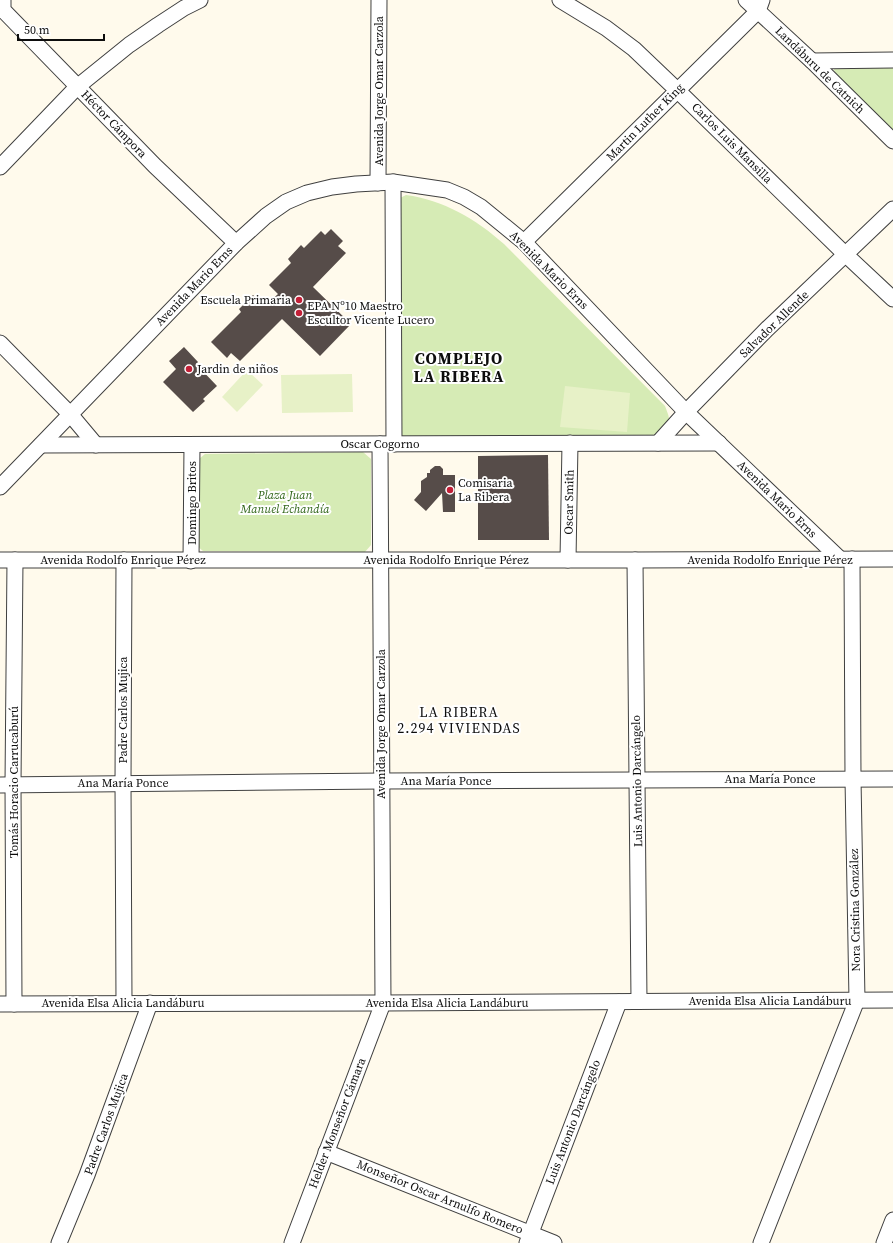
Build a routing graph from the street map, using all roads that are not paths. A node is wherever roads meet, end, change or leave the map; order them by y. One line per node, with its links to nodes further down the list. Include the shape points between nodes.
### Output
1 (15, 0): 7 (street)
2 (200, 0): 10 (street, via 158,25)
3 (379, 0): 14 (street, Avenida Jorge Omar Carzola)
4 (560, 0): 11 (street, Carlos Luis Mansilla, via 606,28 634,49)
5 (746, 0): 6 (street, Landáburu de Catnich)
6 (760, 5): 9 (street, Landáburu de Catnich); 11 (street, Martin Luther King)
7 (2, 8): 10 (street, Héctor Cámpora)
8 (893, 60): 9 (street)
9 (812, 61): 12 (street, Landáburu de Catnich)
10 (77, 86): 13 (street); 17 (street, Héctor Cámpora)
11 (678, 90): 16 (street, Martin Luther King); 18 (street, Carlos Luis Mansilla)
12 (893, 141)
13 (0, 167)
14 (386, 182): 16 (street, Avenida Mario Erns, via 447,190 464,197 481,207); 17 (street, Avenida Mario Erns, via 332,187 307,193 286,202 266,216); 26 (street, Avenida Jorge Omar Carzola)
15 (893, 209): 18 (street, Salvador Allende)
16 (524, 242): 21 (street, Avenida Mario Erns)
17 (236, 243): 22 (street, Avenida Mario Erns)
18 (846, 255): 19 (street, Carlos Luis Mansilla); 21 (street, Salvador Allende, via 767,329)
19 (893, 299)
20 (0, 343): 22 (street)
21 (686, 412): 24 (street, Salvador Allende); 25 (street, Avenida Mario Erns)
22 (70, 414): 27 (street, Avenida Mario Erns); 28 (street)
23 (570, 443): 24 (street, Oscar Cogorno); 26 (street, Oscar Cogorno); 36 (street, Oscar Smith)
24 (658, 443): 25 (street, Oscar Cogorno)
25 (719, 443): 31 (street, Avenida Mario Erns)
26 (387, 444): 29 (street, Oscar Cogorno); 35 (street, Avenida Jorge Omar Carzola)
27 (41, 445): 28 (street, Oscar Cogorno); 30 (street, Avenida Mario Erns)
28 (96, 445): 29 (street, Oscar Cogorno)
29 (192, 445): 38 (street, Domingo Britos)
30 (0, 486)
31 (846, 559): 32 (street, Avenida Rodolfo Enrique Pérez); 37 (street, Avenida Rodolfo Enrique Pérez); 39 (street, Nora Cristina González)
32 (893, 559)
33 (7, 560): 34 (street, Avenida Rodolfo Enrique Pérez); 43 (street, Tomás Horacio Carrucaburú)
34 (124, 560): 38 (street, Avenida Rodolfo Enrique Pérez); 44 (street, Padre Carlos Mujica)
35 (381, 560): 36 (street, Avenida Rodolfo Enrique Pérez); 38 (street, Avenida Rodolfo Enrique Pérez); 42 (street, Avenida Jorge Omar Carzola)
36 (568, 560): 37 (street, Avenida Rodolfo Enrique Pérez)
37 (635, 560): 41 (street, Luis Antonio Darcángelo)
38 (192, 561)
39 (852, 779): 40 (street, Ana María Ponce); 41 (street, Ana María Ponce); 45 (street, Nora Cristina González)
40 (893, 779)
41 (637, 780): 42 (street, Ana María Ponce); 47 (street, Luis Antonio Darcángelo)
42 (382, 781): 44 (street, Ana María Ponce); 51 (street, Avenida Jorge Omar Carzola)
43 (7, 784): 44 (street, Ana María Ponce); 52 (street, Tomás Horacio Carrucaburú)
44 (123, 784): 49 (street, Padre Carlos Mujica)
45 (857, 1000): 46 (street, Avenida Elsa Alicia Landáburu); 47 (street, Avenida Elsa Alicia Landáburu); 59 (street, Nora Cristina González)
46 (893, 1000)
47 (639, 1001): 48 (street, Avenida Elsa Alicia Landáburu)
48 (619, 1002): 51 (street, Avenida Elsa Alicia Landáburu); 55 (street, Luis Antonio Darcángelo)
49 (124, 1003): 50 (street, Avenida Elsa Alicia Landáburu); 52 (street, Avenida Elsa Alicia Landáburu)
50 (150, 1003): 51 (street, Avenida Elsa Alicia Landáburu); 56 (street, Padre Carlos Mujica, via 88,1175)
51 (383, 1003): 53 (street, Helder Monseñor Cámara)
52 (7, 1004)
53 (326, 1152): 55 (street, Monseñor Oscar Arnulfo Romero); 57 (street, Helder Monseñor Cámara)
54 (893, 1220): 60 (street)
55 (529, 1238): 58 (street, Monseñor Oscar Arnulfo Romero)
56 (60, 1243)
57 (292, 1243)
58 (554, 1243)
59 (762, 1243)
60 (884, 1243)

